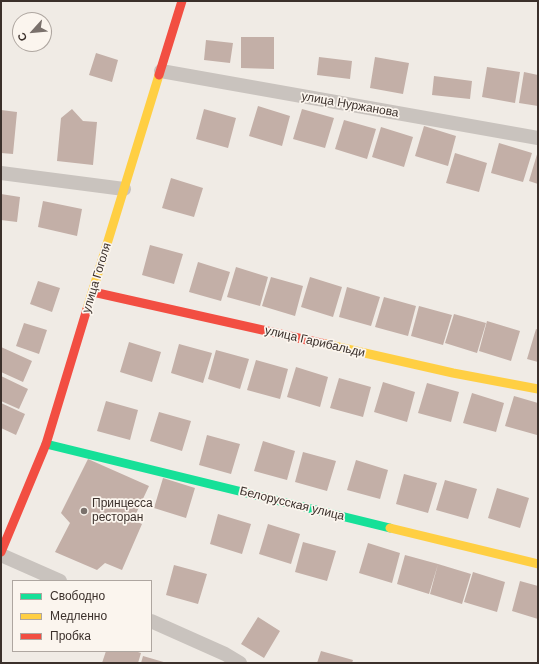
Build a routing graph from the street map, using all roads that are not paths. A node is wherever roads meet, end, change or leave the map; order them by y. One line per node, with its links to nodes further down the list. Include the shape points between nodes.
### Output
1 (182, 1): 2 (main road, улица Гоголя)
2 (161, 71): 3 (street, улица Нуржанова); 5 (main road, улица Гоголя)
3 (538, 138)
4 (1, 174): 5 (street)
5 (124, 189): 6 (main road, улица Гоголя)
6 (94, 292): 7 (main road, улица Гарибальди, via 454,374); 8 (main road, улица Гоголя)
7 (538, 389)
8 (46, 444): 9 (main road, улица Гоголя); 11 (main road, Белорусская улица)
9 (1, 552)
10 (1, 555): 12 (street)
11 (538, 564)
12 (58, 580)
13 (152, 621): 14 (street)
14 (240, 663)

